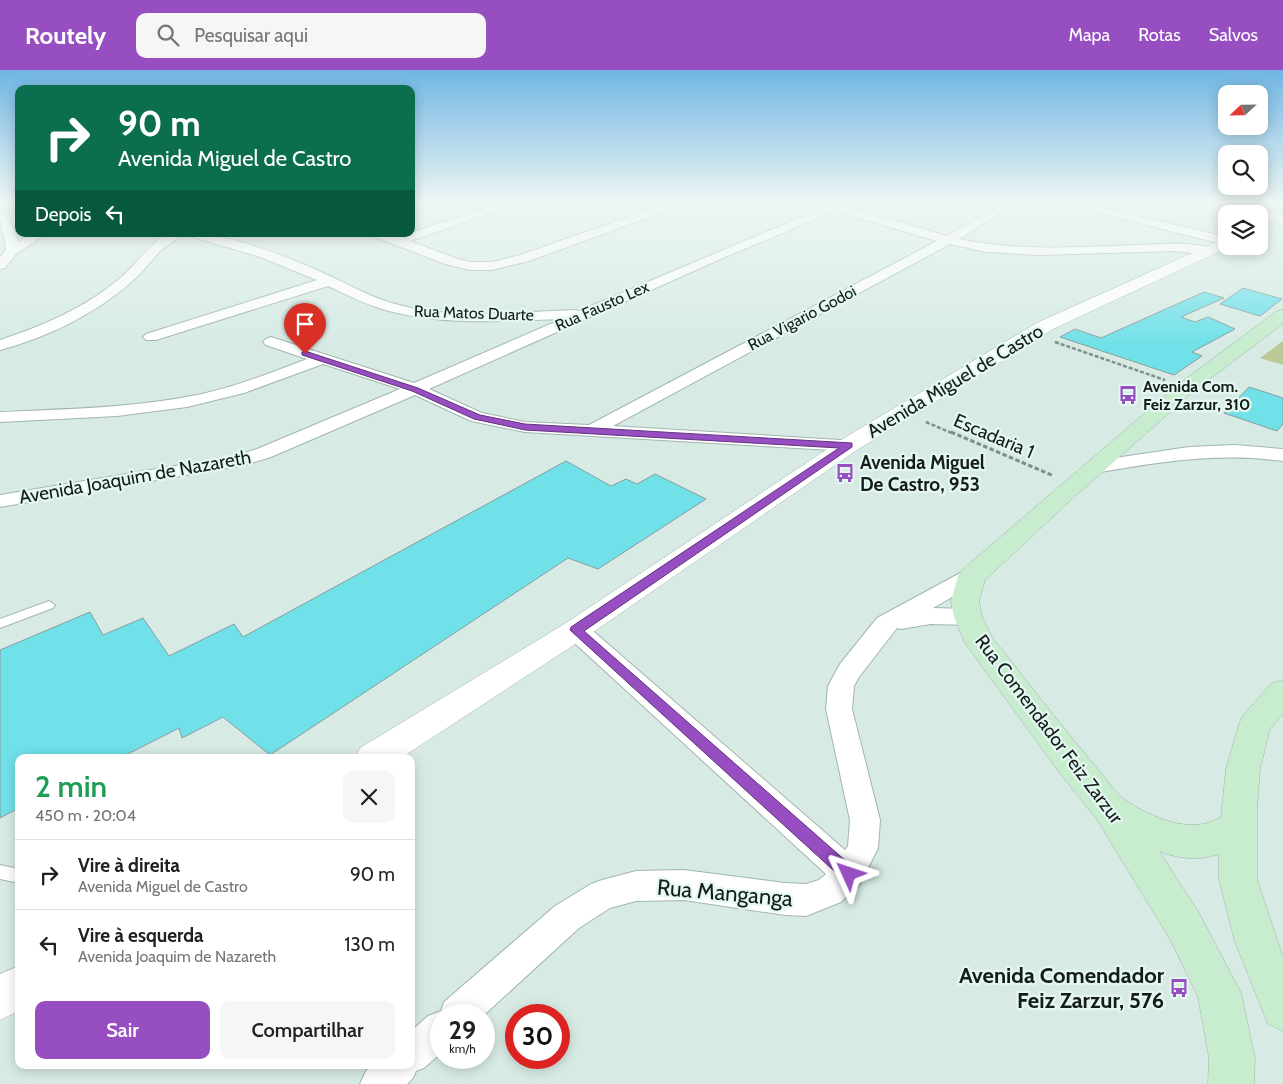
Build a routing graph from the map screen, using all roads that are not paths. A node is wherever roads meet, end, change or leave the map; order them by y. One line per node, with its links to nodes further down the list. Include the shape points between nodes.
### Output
1 (15, 249): 11 (street)
2 (156, 249): 18 (street, via 111,292 64,319)
3 (247, 249): 13 (street, Rua Matos Duarte)
4 (421, 249): 5 (street, via 460,264 482,267 501,265)
5 (546, 249)
6 (735, 249): 14 (street, Rua Fausto Lex)
7 (931, 249): 22 (street, Rua Vigario Godoi)
8 (1003, 249): 9 (street)
9 (1084, 249)
10 (1211, 249): 23 (street, Avenida Miguel de Castro, via 1048,325)
11 (12, 251): 12 (street)
12 (0, 265)
13 (329, 281): 14 (street, Rua Matos Duarte, via 403,310 486,316); 16 (street)
14 (585, 314): 20 (street, Rua Fausto Lex)
15 (1283, 315): 25 (main road, via 1187,387)
16 (151, 336)
17 (270, 342): 19 (street)
18 (0, 345)
19 (322, 359): 20 (street); 21 (street, via 189,402 122,410)
20 (415, 390): 22 (street, via 468,414 501,423); 26 (street, Avenida Joaquim de Nazareth, via 238,461)
21 (0, 417)
22 (590, 431): 23 (street)
23 (849, 445): 32 (street, Avenida Miguel de Castro)
24 (1283, 456): 25 (street, via 1235,449 1195,451)
25 (1085, 476): 27 (main road)
26 (0, 501)
27 (972, 576): 29 (main road, Rua Comendador Feiz Zarzur, via 965,601); 31 (street, Rua Manganga)
28 (49, 605): 30 (lane)
29 (968, 617): 31 (street, via 931,616); 35 (main road, Rua Comendador Feiz Zarzur, via 980,643)
30 (0, 624)
31 (885, 624): 38 (street, Rua Manganga, via 841,686 840,709 865,820 863,848)
32 (576, 630): 34 (street, Avenida Miguel de Castro); 38 (street)
33 (1283, 692): 36 (main road, via 1255,724 1243,769)
34 (378, 754)
35 (1111, 810): 36 (main road, via 1147,830 1177,841 1216,839); 48 (main road, Rua Comendador Feiz Zarzur, via 1185,927 1219,993 1232,1058)
36 (1238, 826): 43 (main road, via 1238,879 1256,942)
37 (0, 872): 39 (lane)
38 (849, 874): 42 (street, Rua Manganga, via 830,892 806,900 684,885 636,886 602,895 567,916)
39 (15, 875)
40 (15, 989): 41 (street)
41 (0, 998)
42 (469, 1004)
43 (1283, 1009)
44 (430, 1039): 45 (street)
45 (415, 1052)
46 (396, 1069): 47 (street)
47 (379, 1084)
48 (1231, 1084)

